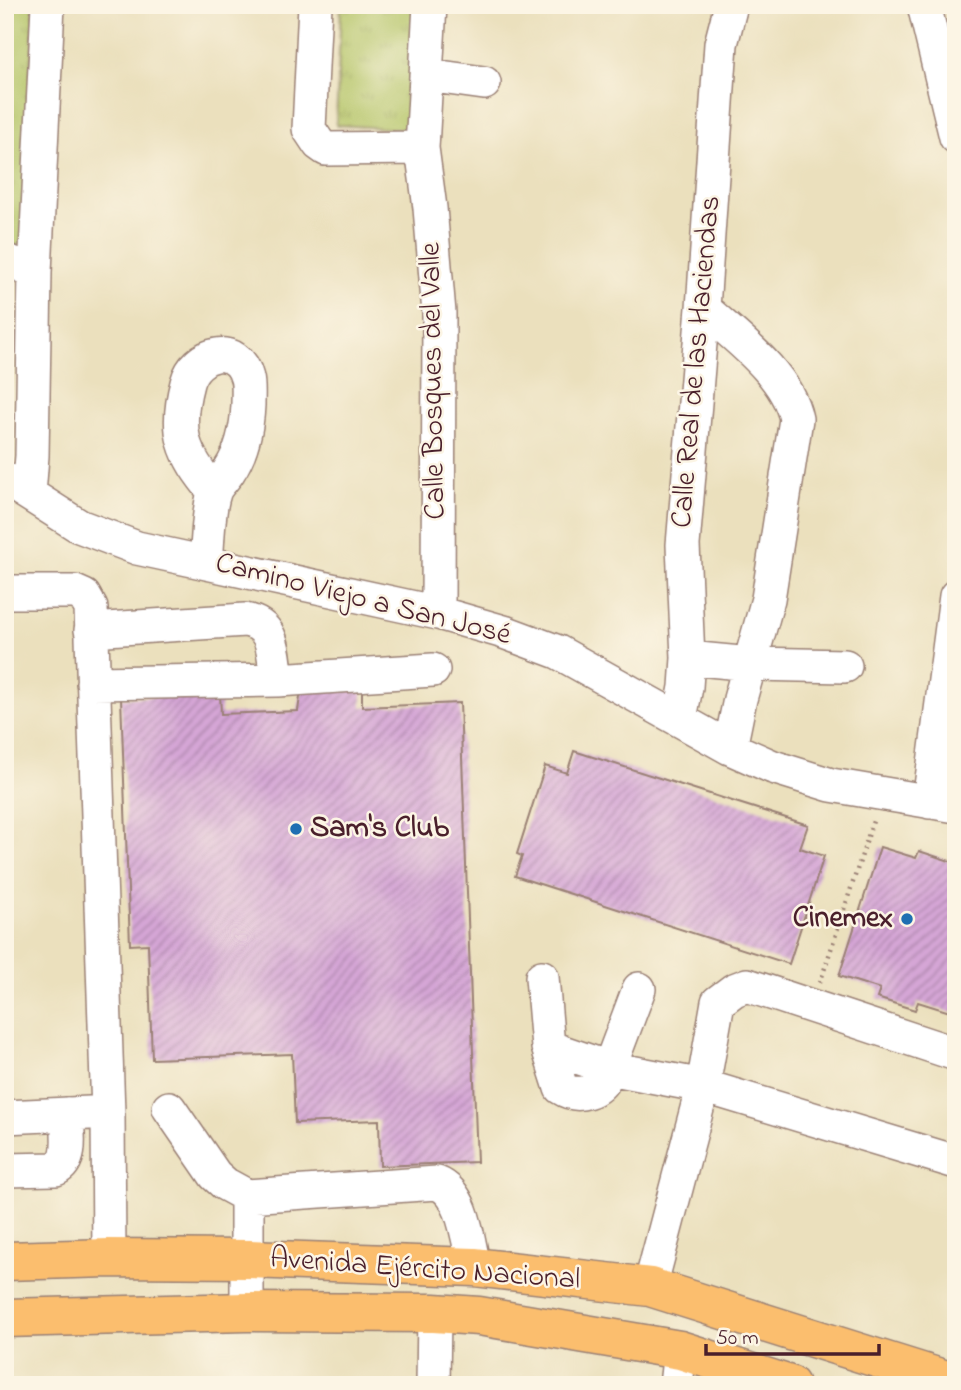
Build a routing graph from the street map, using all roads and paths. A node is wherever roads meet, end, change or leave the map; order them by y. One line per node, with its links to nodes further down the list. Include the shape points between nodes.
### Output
1 (48, 5): 10 (street)
2 (315, 5): 9 (street, via 312,136 326,149)
3 (430, 5): 6 (street, Calle Bosques del Valle)
4 (731, 5): 11 (street, Calle Real de las Haciendas, via 721,44)
5 (924, 5): 8 (street)
6 (426, 75): 7 (street); 9 (street, Calle Bosques del Valle)
7 (484, 83)
8 (956, 137)
9 (422, 148): 17 (street, Calle Bosques del Valle, via 439,313)
10 (20, 266): 12 (street, via 32,456)
11 (703, 308): 19 (street, Calle Real de las Haciendas, via 682,545); 20 (street, via 778,378 796,419 768,600)
12 (17, 487): 14 (street, Camino Viejo a San José, via 90,531 137,548)
13 (214, 491): 14 (street)
14 (206, 562): 17 (street, Camino Viejo a San José)
15 (5, 592): 18 (street, via 75,592 84,596 91,608)
16 (956, 596): 28 (street)
17 (438, 613): 25 (street, Camino Viejo a San José, via 558,652)
18 (91, 630): 23 (street, via 256,622 269,635); 24 (street)
19 (688, 658): 20 (street); 25 (street, Calle Real de las Haciendas)
20 (751, 664): 21 (street); 26 (street)
21 (845, 666)
22 (433, 670): 23 (street)
23 (277, 680): 24 (street)
24 (93, 683): 36 (street)
25 (680, 719): 26 (street, Camino Viejo a San José)
26 (730, 748): 27 (street, Camino Viejo a San José, via 831,785)
27 (882, 794): 28 (street, Camino Viejo a San José); 31 (path)
28 (943, 804)
29 (542, 977): 33 (street, via 548,1047)
30 (639, 989): 33 (street)
31 (812, 1006): 32 (street); 34 (street, via 747,985 725,996 718,1002)
32 (956, 1055)
33 (609, 1068): 34 (street)
34 (702, 1086): 39 (street); 46 (street)
35 (169, 1108): 41 (street, via 215,1175)
36 (108, 1113): 37 (street); 42 (street)
37 (67, 1114): 38 (street); 40 (street, via 67,1155 61,1166)
38 (5, 1117)
39 (956, 1162)
40 (5, 1171)
41 (247, 1195): 43 (street); 45 (street, via 437,1182 447,1186 458,1203)
42 (109, 1258): 43 (main road, Avenida Ejército Nacional); 44 (main road, Avenida Ejército Nacional)
43 (248, 1259): 45 (main road, Avenida Ejército Nacional); 47 (street)
44 (5, 1261)
45 (474, 1267): 46 (main road, Avenida Ejército Nacional)
46 (650, 1287): 49 (main road, via 638,1303 620,1308 514,1294 494,1300); 53 (main road, Avenida Ejército Nacional)
47 (247, 1312): 48 (main road, Avenida Ejército Nacional); 50 (main road, Avenida Ejército Nacional)
48 (434, 1312): 49 (main road, Avenida Ejército Nacional); 54 (street)
49 (479, 1316): 51 (main road, Avenida Ejército Nacional)
50 (5, 1318)
51 (678, 1367): 52 (main road, Avenida Ejército Nacional)
52 (730, 1375): 55 (main road, Avenida Ejército Nacional)
53 (956, 1383)
54 (433, 1385)
55 (790, 1385)

